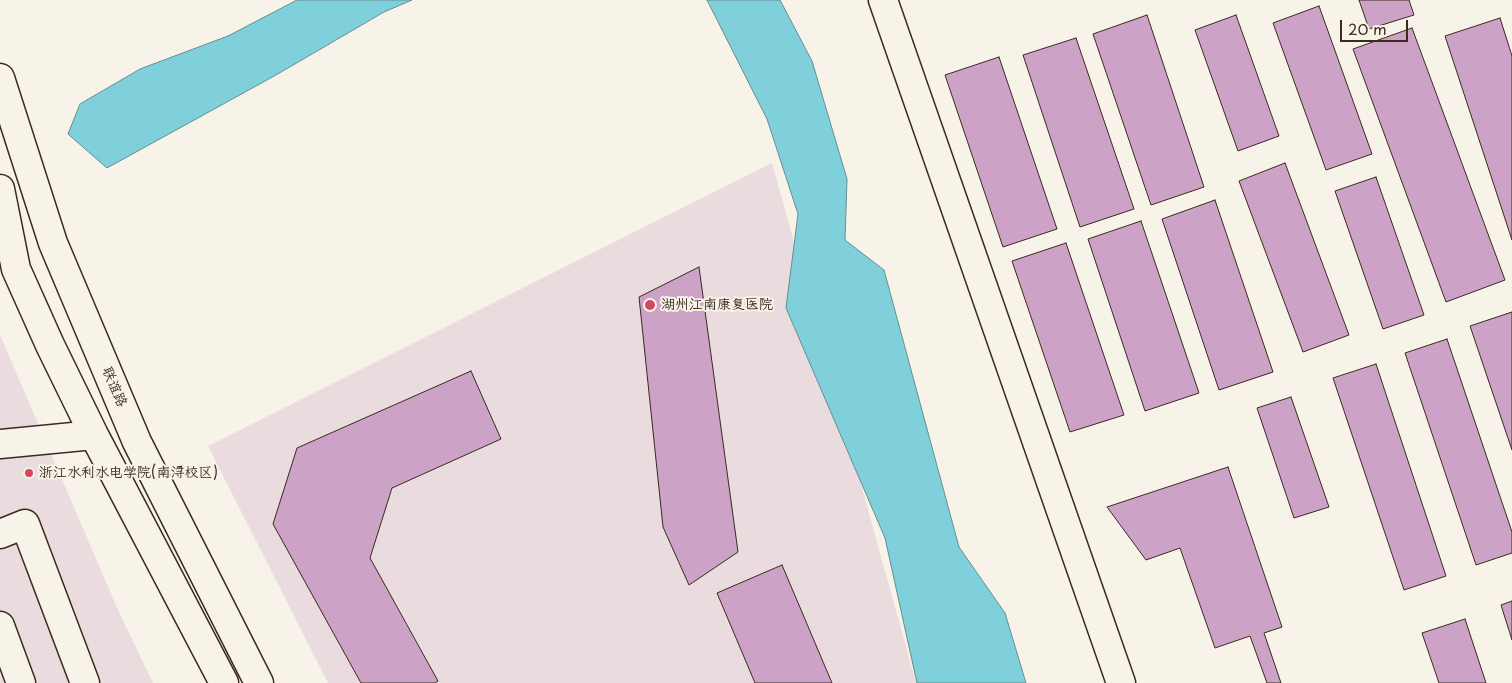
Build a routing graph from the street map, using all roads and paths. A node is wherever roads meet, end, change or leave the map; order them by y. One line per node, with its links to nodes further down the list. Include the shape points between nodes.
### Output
1 (882, 0): 13 (street)
2 (0, 78): 12 (street, 联谊路, via 53,243 133,432)
3 (0, 189): 4 (street)
4 (8, 271): 5 (street, via 50,345)
5 (94, 435): 6 (street); 11 (street)
6 (0, 444)
7 (0, 534): 10 (street, via 25,524)
8 (0, 626): 9 (street)
9 (21, 683)
10 (85, 683)
11 (224, 683)
12 (259, 683)
13 (1121, 683)

